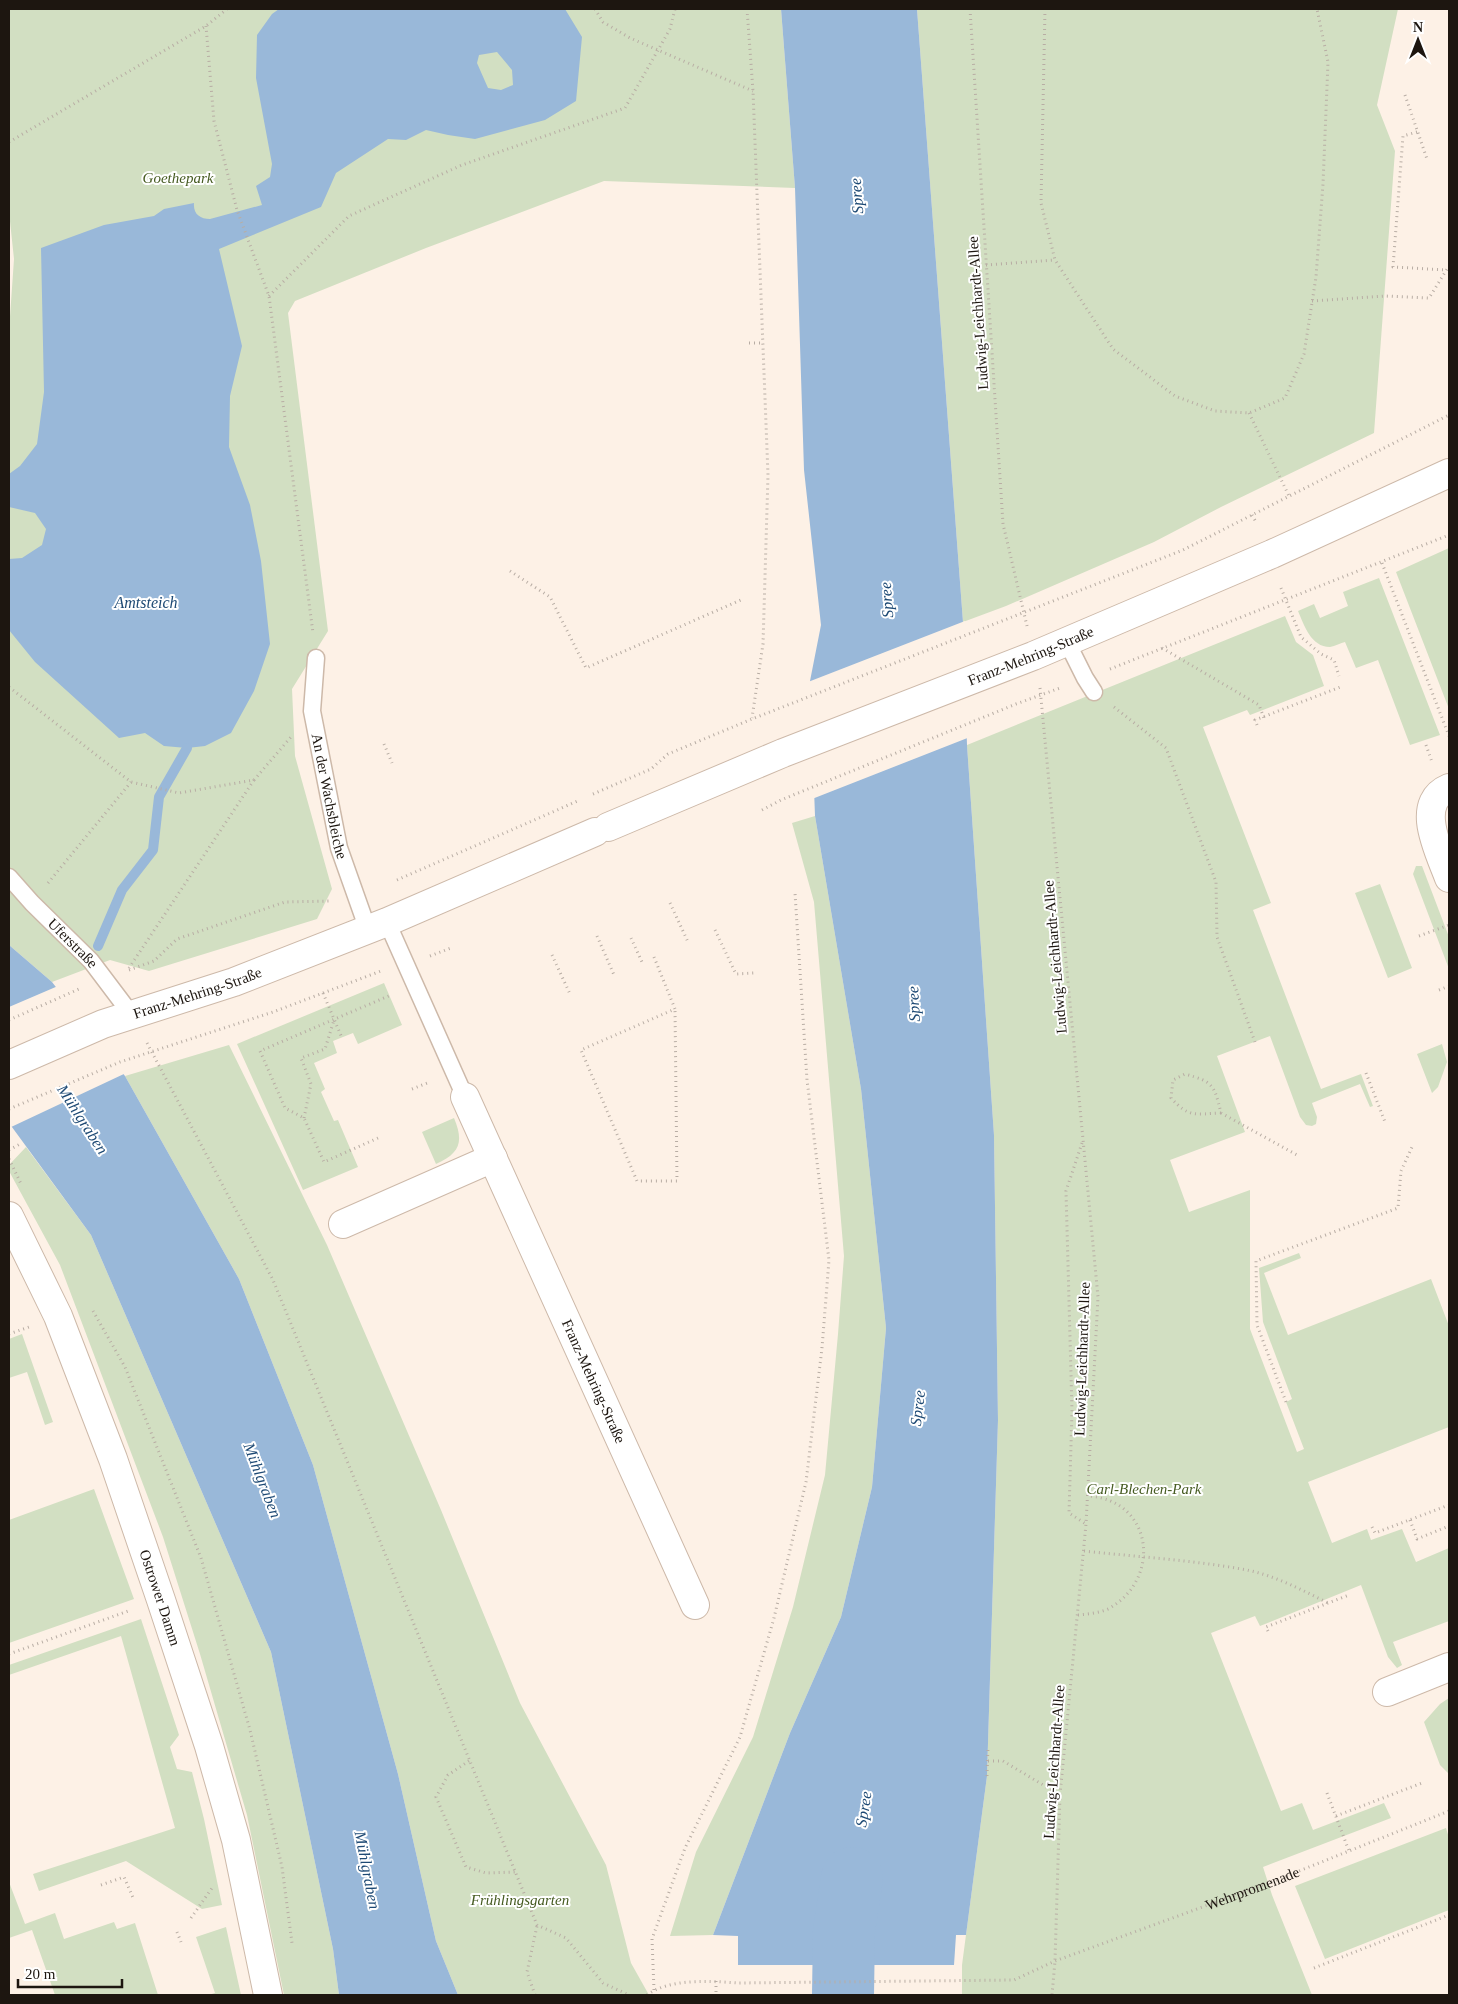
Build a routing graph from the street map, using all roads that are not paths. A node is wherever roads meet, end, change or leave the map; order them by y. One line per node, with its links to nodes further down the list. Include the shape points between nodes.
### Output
1 (1449, 473): 2 (street, Franz-Mehring-Straße)
2 (1067, 642): 4 (lane); 8 (street, Franz-Mehring-Straße, via 783,753)
3 (316, 658): 8 (lane, An der Wachsbleiche, via 312,711 339,848 354,894)
4 (1090, 685)
5 (1449, 788): 7 (street, via 1432,805 1430,828)
6 (9, 877): 9 (lane, Uferstraße, via 91,962)
7 (1449, 878)
8 (378, 926): 9 (street, Franz-Mehring-Straße, via 234,982); 11 (lane, Franz-Mehring-Straße, via 404,963)
9 (131, 1014): 10 (street, Franz-Mehring-Straße)
10 (9, 1065)
11 (465, 1097): 12 (street, Franz-Mehring-Straße)
12 (492, 1158): 14 (street); 15 (street, Franz-Mehring-Straße)
13 (9, 1216): 18 (street, Ostrower Damm, via 65,1334 110,1450 161,1600 236,1840)
14 (343, 1224)
15 (695, 1606)
16 (1449, 1667): 17 (street)
17 (1387, 1692)
18 (268, 1995)

